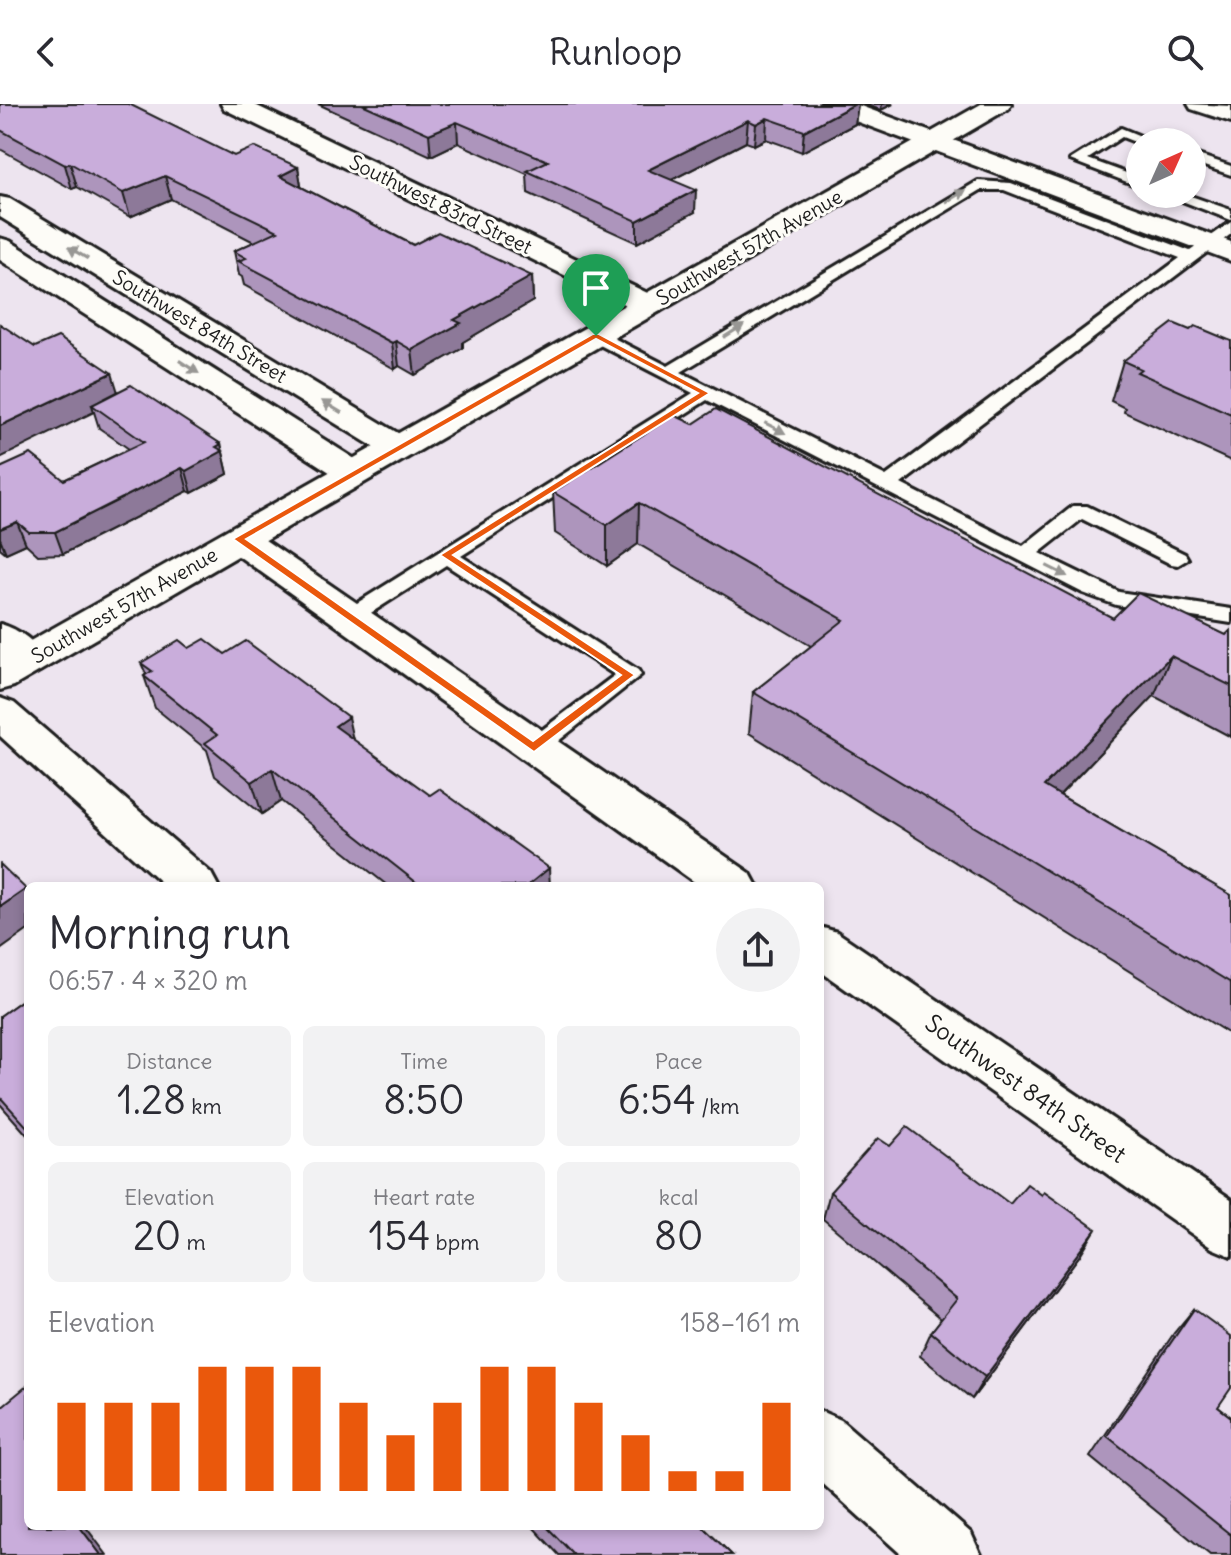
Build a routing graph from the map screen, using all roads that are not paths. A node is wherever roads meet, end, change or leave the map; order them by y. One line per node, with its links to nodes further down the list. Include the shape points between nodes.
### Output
1 (233, 104): 16 (street, Southwest 83rd Street)
2 (832, 104): 7 (street)
3 (999, 104): 7 (street, Southwest 57th Avenue)
4 (1200, 104): 5 (street)
5 (1231, 114)
6 (1126, 134): 10 (lane, via 1077,160)
7 (933, 141): 14 (street); 16 (street, Southwest 57th Avenue)
8 (1206, 162): 9 (lane)
9 (1231, 171)
10 (1126, 178)
11 (0, 205): 20 (street, Southwest 84th Street, one-way to 11)
12 (1206, 206): 13 (lane)
13 (1231, 215)
14 (1216, 245): 18 (lane, one-way to 14, via 978,185 1006,186); 22 (lane)
15 (0, 247): 21 (street, Southwest 84th Street, one-way to 21)
16 (649, 305): 17 (street, Southwest 57th Avenue)
17 (596, 336): 18 (lane); 20 (street, Southwest 57th Avenue)
18 (668, 373): 19 (lane)
19 (705, 393): 22 (lane, one-way to 22); 24 (lane)
20 (399, 448): 21 (street, Southwest 57th Avenue)
21 (354, 473): 23 (street, Southwest 57th Avenue)
22 (887, 485): 25 (lane)
23 (239, 539): 28 (street); 29 (street, Southwest 57th Avenue)
24 (445, 555): 28 (lane); 31 (lane, via 630,675)
25 (1024, 555): 26 (lane, via 1080,510); 27 (lane, one-way to 27, via 1116,598)
26 (1178, 559)
27 (1231, 616)
28 (348, 618): 31 (street)
29 (9, 658)
30 (0, 713): 32 (street)
31 (534, 748): 33 (street)
32 (190, 882)
33 (728, 882)
34 (824, 949): 35 (street, Southwest 84th Street)
35 (1231, 1230)
36 (824, 1445): 37 (street)
37 (949, 1555)

